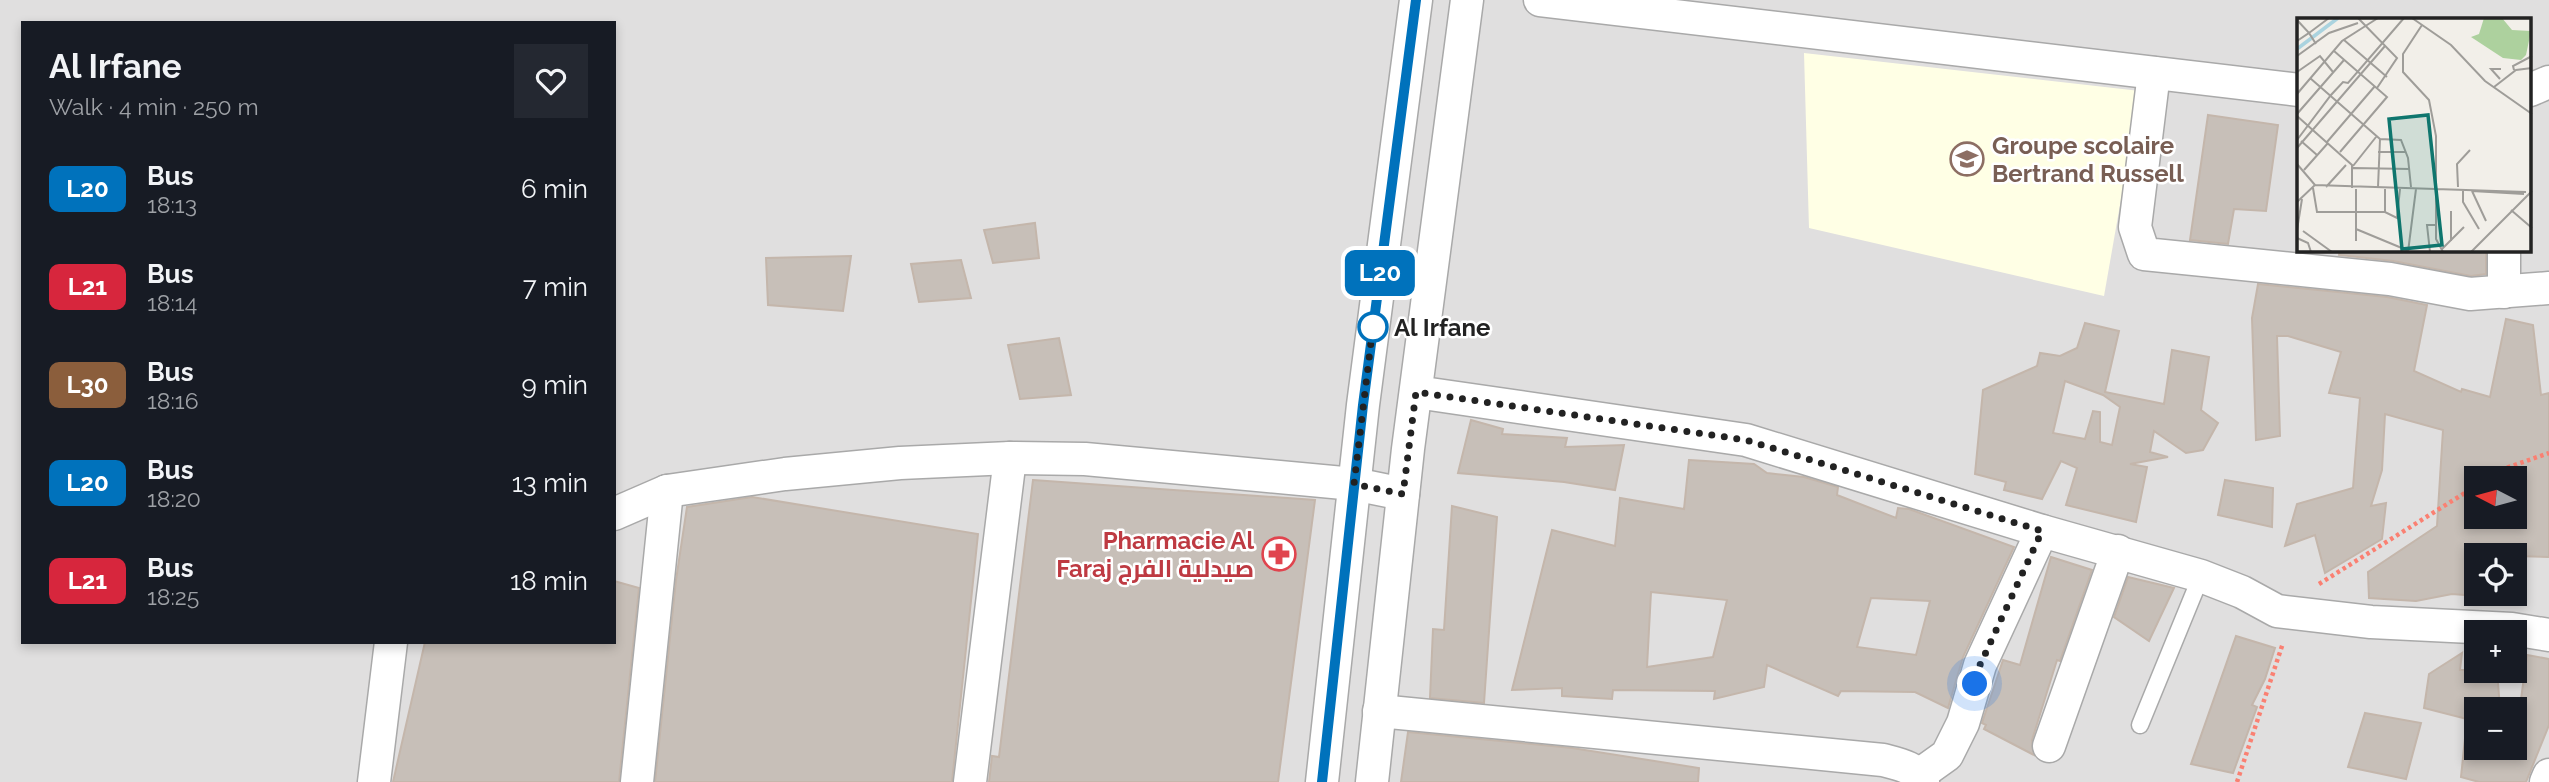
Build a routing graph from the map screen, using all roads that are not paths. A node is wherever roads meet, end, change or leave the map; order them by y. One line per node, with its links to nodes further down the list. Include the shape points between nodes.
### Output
1 (1416, 0): 13 (street)
2 (1467, 0): 11 (street)
3 (1540, 0): 4 (street)
4 (2154, 73): 7 (street); 10 (street, via 2136,227 2144,254 2390,279 2470,294)
5 (2549, 82): 6 (street)
6 (2532, 89)
7 (2297, 90)
8 (2504, 252): 10 (street)
9 (2549, 288): 10 (street)
10 (2504, 292)
11 (1416, 392): 15 (street); 17 (street, via 1746,440)
12 (1010, 458): 13 (street, via 1085,459); 14 (street, via 798,472); 29 (street)
13 (1354, 484): 15 (street); 30 (street)
14 (667, 491): 16 (street); 28 (street)
15 (1403, 494): 22 (street)
16 (616, 513)
17 (2042, 531): 18 (street); 26 (street, via 1980,665 1964,723 1947,755)
18 (2118, 551): 19 (street); 24 (street)
19 (2201, 576): 20 (street, via 2277,611); 23 (lane)
20 (2549, 635)
21 (390, 644): 27 (street)
22 (1379, 711): 26 (street, via 1883,760 1903,765); 31 (street)
23 (2140, 725)
24 (2049, 746)
25 (2549, 775): 32 (street)
26 (1921, 779)
27 (374, 782)
28 (637, 782)
29 (970, 782)
30 (1322, 782)
31 (1372, 782)
32 (2546, 782)

